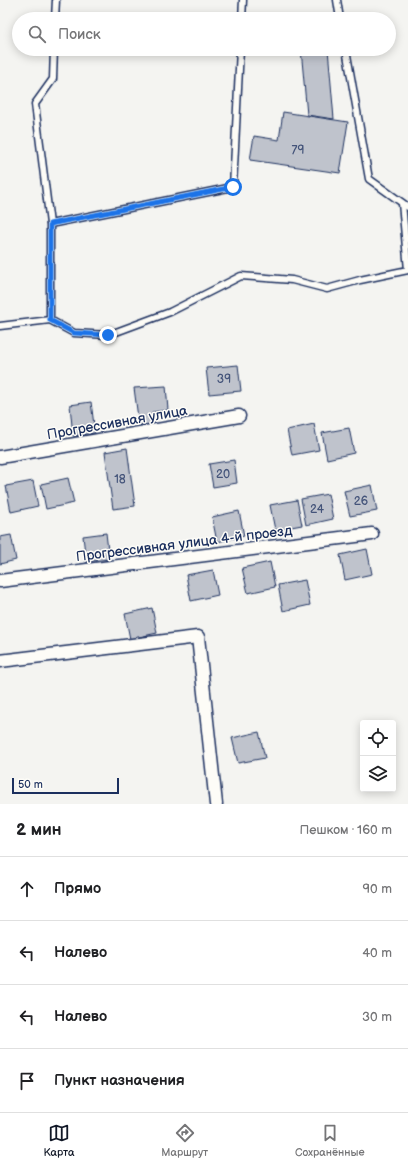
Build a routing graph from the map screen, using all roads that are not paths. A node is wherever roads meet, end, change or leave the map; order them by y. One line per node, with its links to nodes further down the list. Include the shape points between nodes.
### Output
1 (56, 0): 4 (lane)
2 (243, 0): 5 (lane)
3 (337, 0): 6 (lane)
4 (55, 12)
5 (242, 12)
6 (339, 12)
7 (54, 56): 11 (lane, via 53,79 35,104)
8 (240, 56): 11 (lane, via 233,187)
9 (347, 56): 10 (lane, via 369,179)
10 (405, 205): 12 (lane, via 408,270 328,289 292,280 241,276 170,312 108,335 74,333)
11 (50, 224): 12 (lane)
12 (50, 320): 13 (lane)
13 (0, 326)
14 (239, 416): 15 (street, Прогрессивная улица)
15 (0, 457)
16 (372, 534): 17 (street, Прогрессивная улица 4-й проезд)
17 (0, 581)
18 (0, 661): 19 (street, via 198,637)
19 (216, 804)

